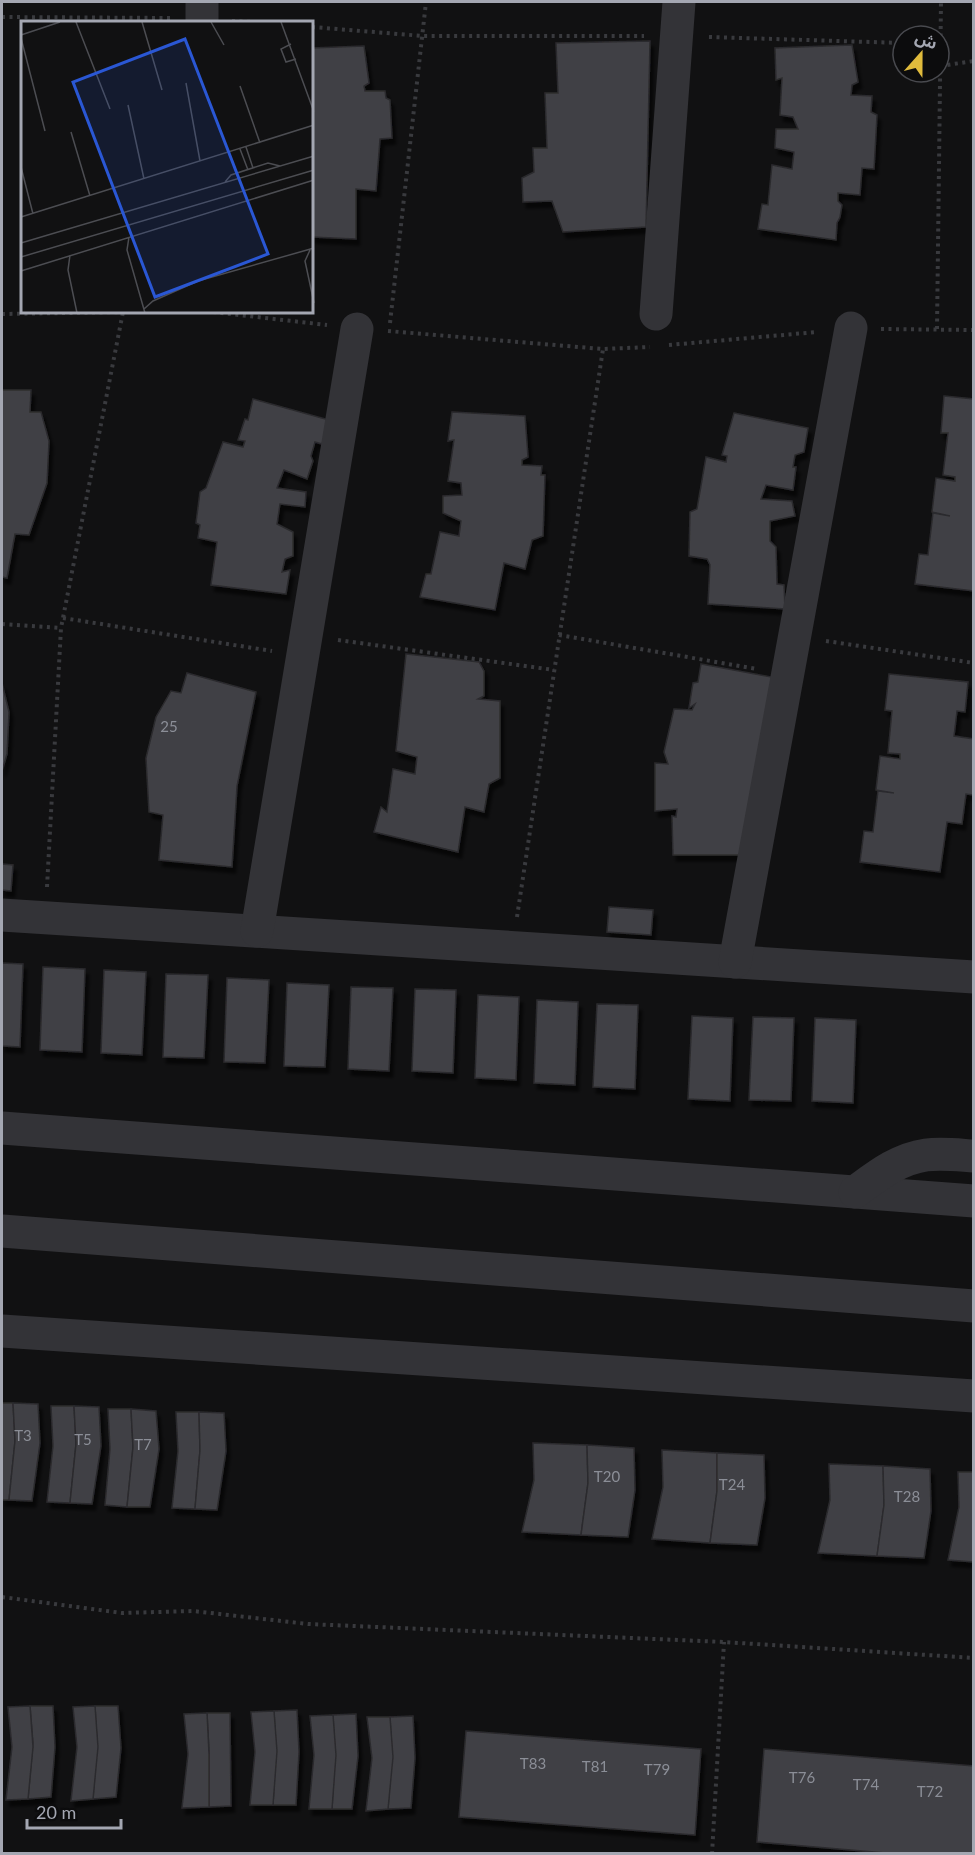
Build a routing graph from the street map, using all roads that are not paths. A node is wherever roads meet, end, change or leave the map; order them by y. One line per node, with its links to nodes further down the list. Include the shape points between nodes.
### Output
1 (679, 2): 2 (street)
2 (656, 314)
3 (851, 328): 7 (street)
4 (357, 329): 6 (street)
5 (2, 915): 6 (street)
6 (257, 931): 7 (street)
7 (735, 962): 8 (street)
8 (974, 977)
9 (2, 1128): 11 (street)
10 (974, 1156): 11 (street, via 927,1154 904,1160)
11 (855, 1192): 12 (street)
12 (974, 1201)
13 (2, 1231): 14 (street)
14 (974, 1306)
15 (2, 1331): 16 (street)
16 (974, 1396)

